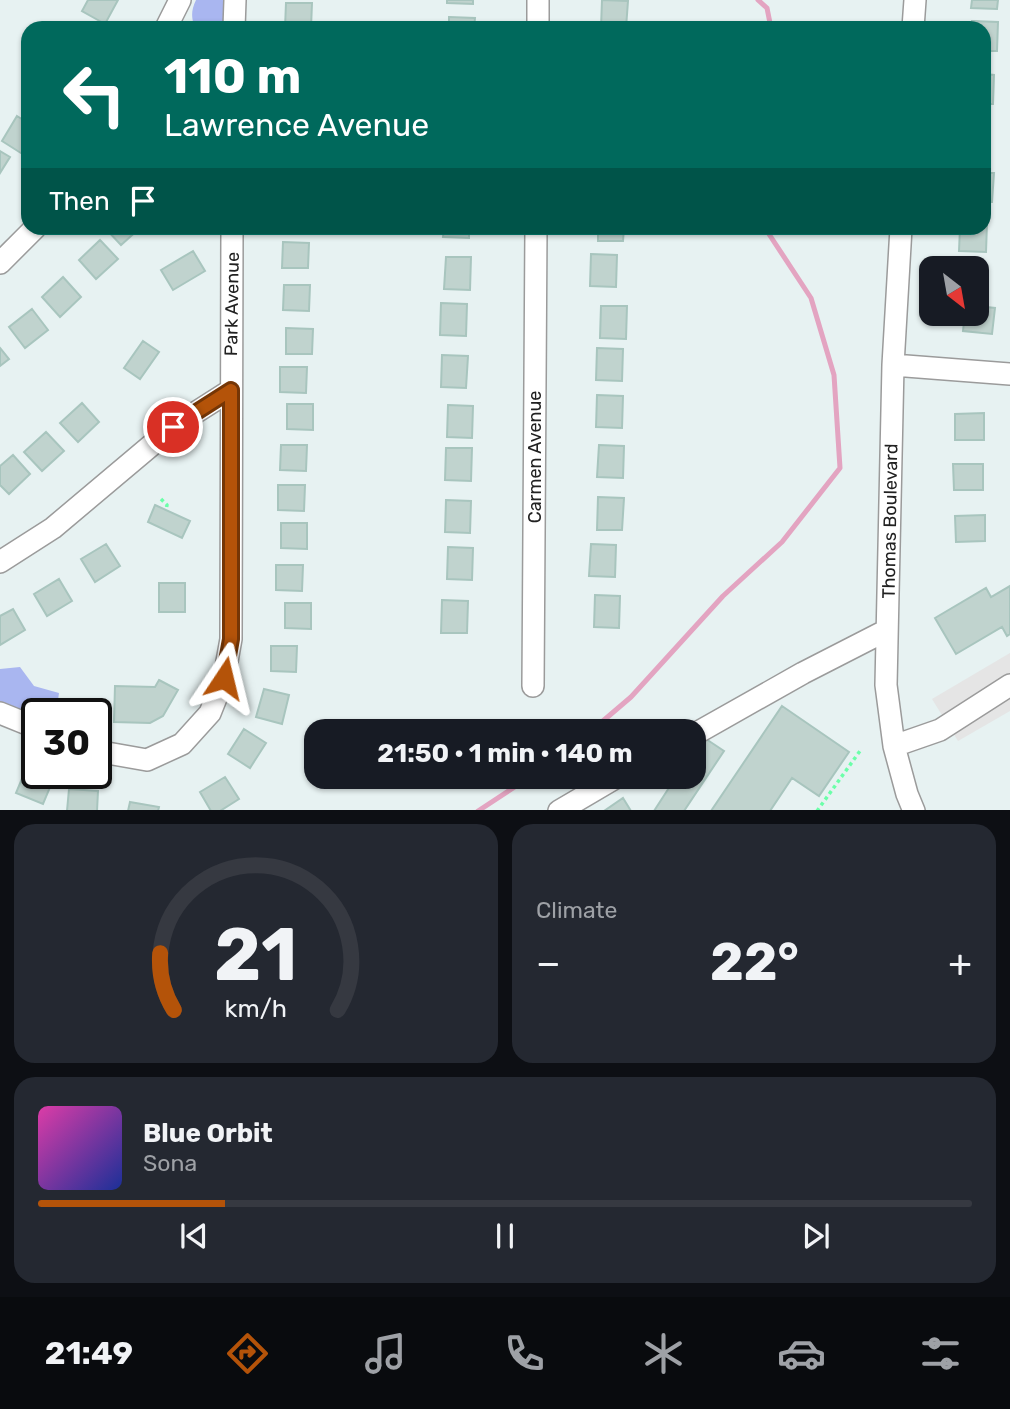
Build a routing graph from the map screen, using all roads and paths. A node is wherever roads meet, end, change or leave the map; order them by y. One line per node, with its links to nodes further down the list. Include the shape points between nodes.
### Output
1 (180, 0): 5 (street)
2 (235, 0): 6 (street)
3 (538, 0): 7 (street)
4 (915, 0): 8 (street)
5 (170, 21)
6 (234, 21)
7 (538, 21)
8 (914, 21)
9 (28, 235): 13 (street)
10 (232, 235): 16 (street, Park Avenue)
11 (536, 235): 22 (street, Carmen Avenue)
12 (901, 235): 14 (street, Thomas Boulevard)
13 (0, 263)
14 (893, 365): 15 (street); 20 (street, Thomas Boulevard)
15 (1010, 374)
16 (231, 390): 19 (street, via 173,427 53,528); 28 (street, Park Avenue, via 231,639 224,678 210,713 182,744 147,760)
17 (161, 499): 18 (path)
18 (166, 510)
19 (0, 562)
20 (887, 630): 25 (street); 26 (street, Thomas Boulevard, via 886,685)
21 (1010, 685): 26 (street, via 940,730)
22 (533, 686)
23 (0, 713): 24 (street)
24 (21, 722)
25 (706, 728)
26 (894, 746): 32 (street, Thomas Boulevard)
27 (860, 751): 31 (path)
28 (112, 754)
29 (596, 789): 30 (street)
30 (559, 810)
31 (817, 810)
32 (914, 810)

